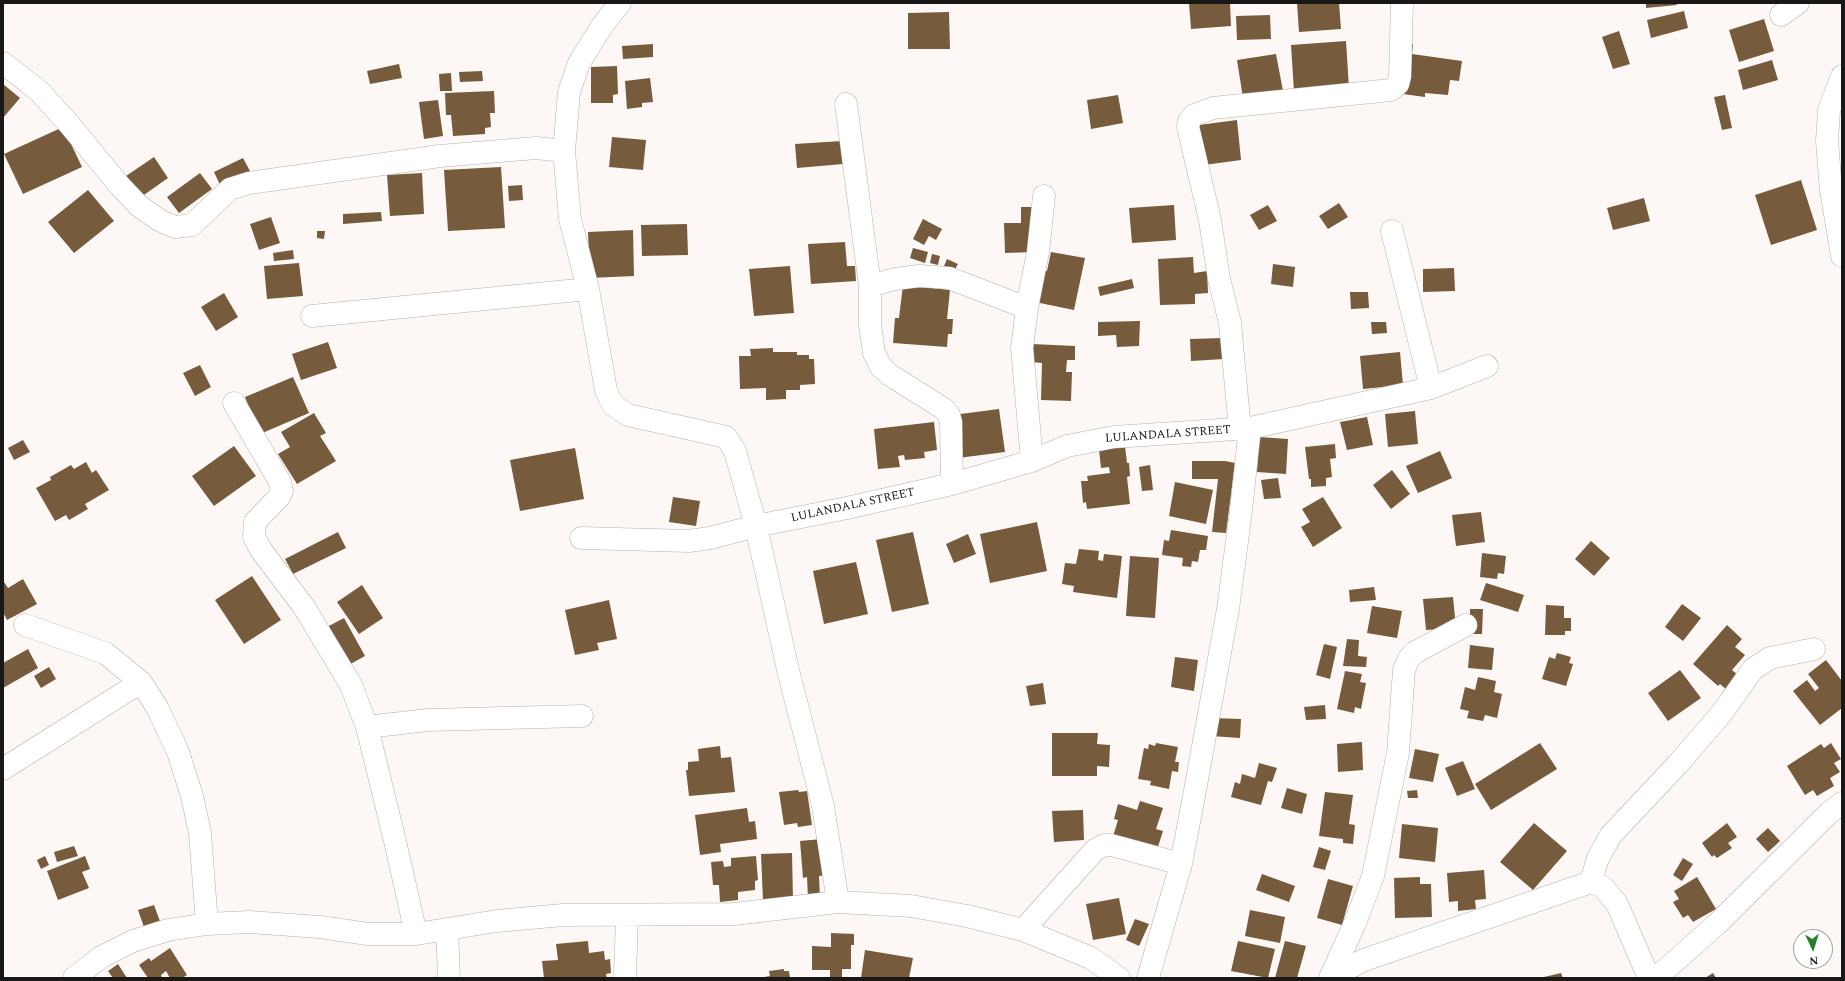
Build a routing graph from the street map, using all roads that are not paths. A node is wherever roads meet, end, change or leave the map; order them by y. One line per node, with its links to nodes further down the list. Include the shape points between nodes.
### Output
1 (620, 3): 6 (street, via 579,63 569,92)
2 (1402, 3): 17 (street, via 1400,76 1398,84 1391,90 1213,108 1194,115 1190,121 1188,127 1210,220 1219,279 1230,323)
3 (3, 64): 6 (street, via 38,91 138,206 175,227 192,225 230,189 249,183 440,156 536,148)
4 (1842, 76): 9 (street, via 1829,110 1827,141 1831,190)
5 (846, 104): 10 (street)
6 (564, 151): 11 (street, via 570,219)
7 (1044, 196): 12 (street, via 1038,252)
8 (1392, 231): 15 (street)
9 (1842, 256)
10 (870, 286): 12 (street, via 919,276 949,278); 19 (street, via 870,325 874,353 881,367 944,409 949,415)
11 (588, 289): 13 (street); 20 (street, via 606,390 613,405 628,415 726,437 735,451)
12 (1027, 308): 18 (street, via 1022,348)
13 (312, 316)
14 (1486, 366): 15 (street, LULANDALA STREET)
15 (1431, 388): 17 (street, LULANDALA STREET)
16 (234, 403): 27 (street, via 280,482 282,491 255,522 254,537 304,607 352,685)
17 (1245, 429): 18 (street, LULANDALA STREET, via 1114,437 1067,446); 30 (street, via 1240,519 1228,609)
18 (1032, 460): 19 (street, LULANDALA STREET)
19 (952, 484): 20 (street, LULANDALA STREET)
20 (756, 526): 21 (street, LULANDALA STREET, via 689,541); 32 (street, via 788,670 824,806)
21 (581, 538)
22 (25, 625): 25 (street, via 105,653)
23 (1466, 625): 43 (street, via 1414,653 1404,670 1398,752 1374,876)
24 (1814, 649): 31 (street, via 1770,658 1753,669 1722,713 1611,835 1598,858)
25 (141, 682): 28 (street); 34 (street, via 158,709 178,752 192,796 200,833)
26 (582, 716): 27 (street, via 428,720)
27 (367, 727): 37 (street)
28 (3, 769)
29 (1842, 803): 45 (street, via 1717,924)
30 (1180, 864): 36 (street, via 1104,845 1095,850); 42 (street)
31 (1591, 882): 43 (street, via 1364,960); 44 (street, via 1603,886 1617,904)
32 (838, 902): 33 (street, via 734,914); 36 (street, via 911,906)
33 (627, 915): 35 (street, via 563,915); 40 (street)
34 (207, 924): 37 (street, via 249,922 320,927 368,934); 38 (street, via 168,930 133,941 101,957)
35 (447, 928): 37 (street); 39 (street)
36 (1023, 930): 41 (street, via 1091,958)
37 (416, 934)
38 (74, 978)
39 (449, 978)
40 (625, 978)
41 (1119, 978)
42 (1148, 978)
43 (1330, 978)
44 (1649, 978)
45 (1656, 978)

